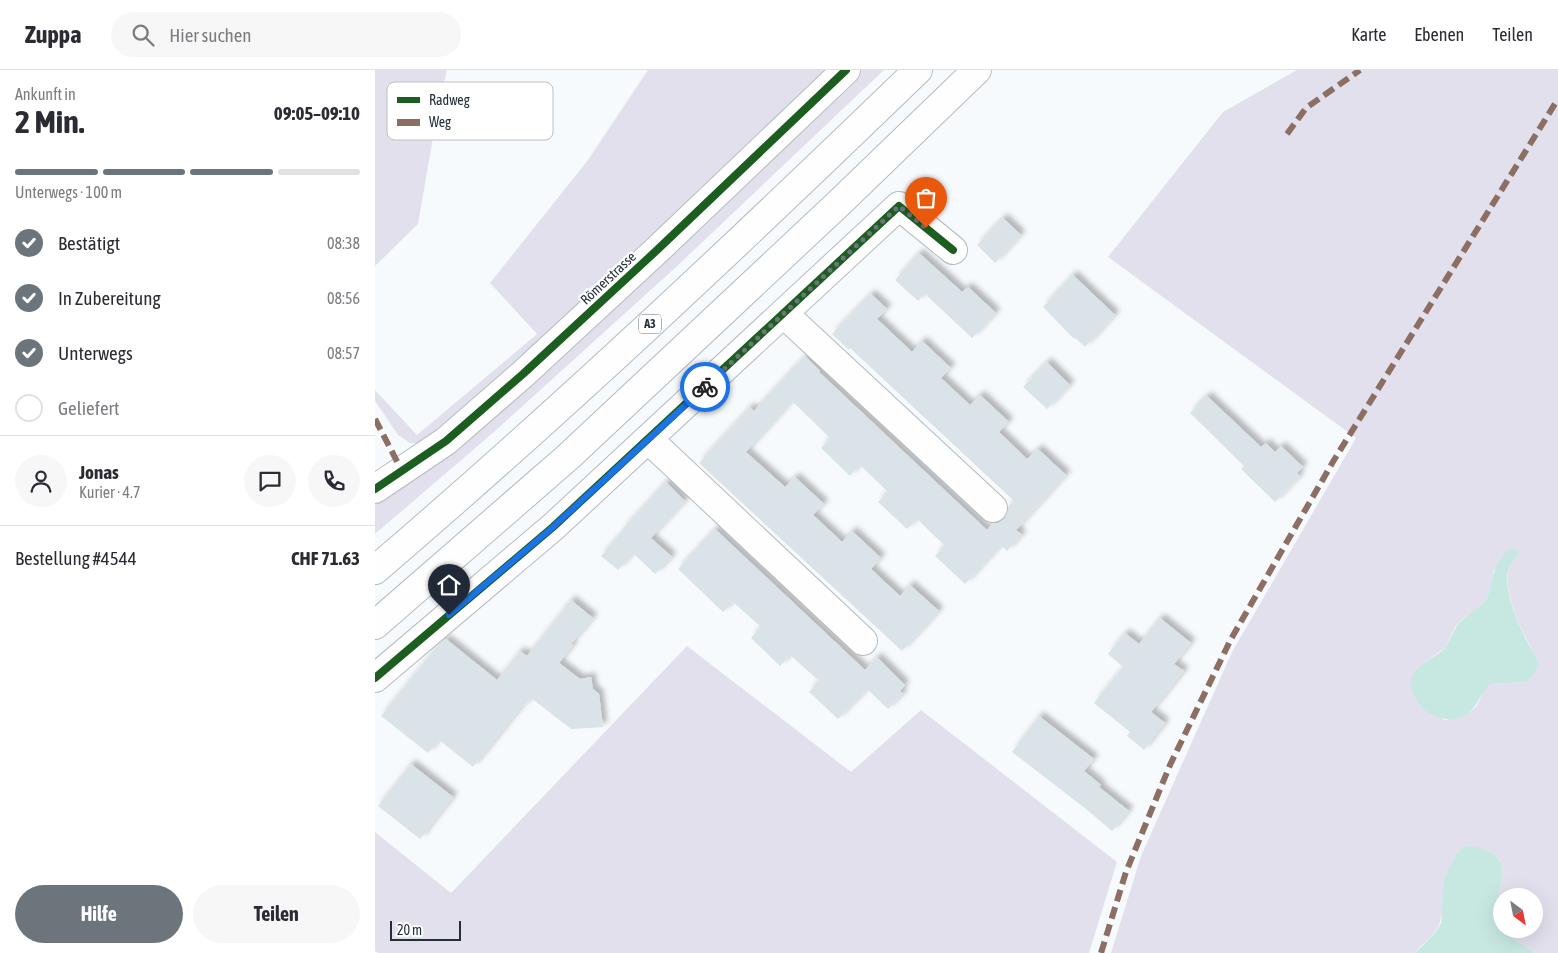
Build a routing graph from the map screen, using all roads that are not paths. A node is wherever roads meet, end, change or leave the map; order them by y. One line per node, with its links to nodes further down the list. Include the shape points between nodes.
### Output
1 (846, 70): 7 (main road, Römerstrasse, via 523,374 446,441)
2 (918, 70): 9 (main road, A3, via 652,323)
3 (977, 70): 10 (main road, via 583,443)
4 (953, 250): 5 (main road, via 899,206)
5 (784, 314): 6 (main road); 8 (main road)
6 (648, 439): 11 (main road); 12 (main road, via 553,527)
7 (375, 489)
8 (993, 508)
9 (375, 570)
10 (375, 625)
11 (863, 641)
12 (375, 678)

